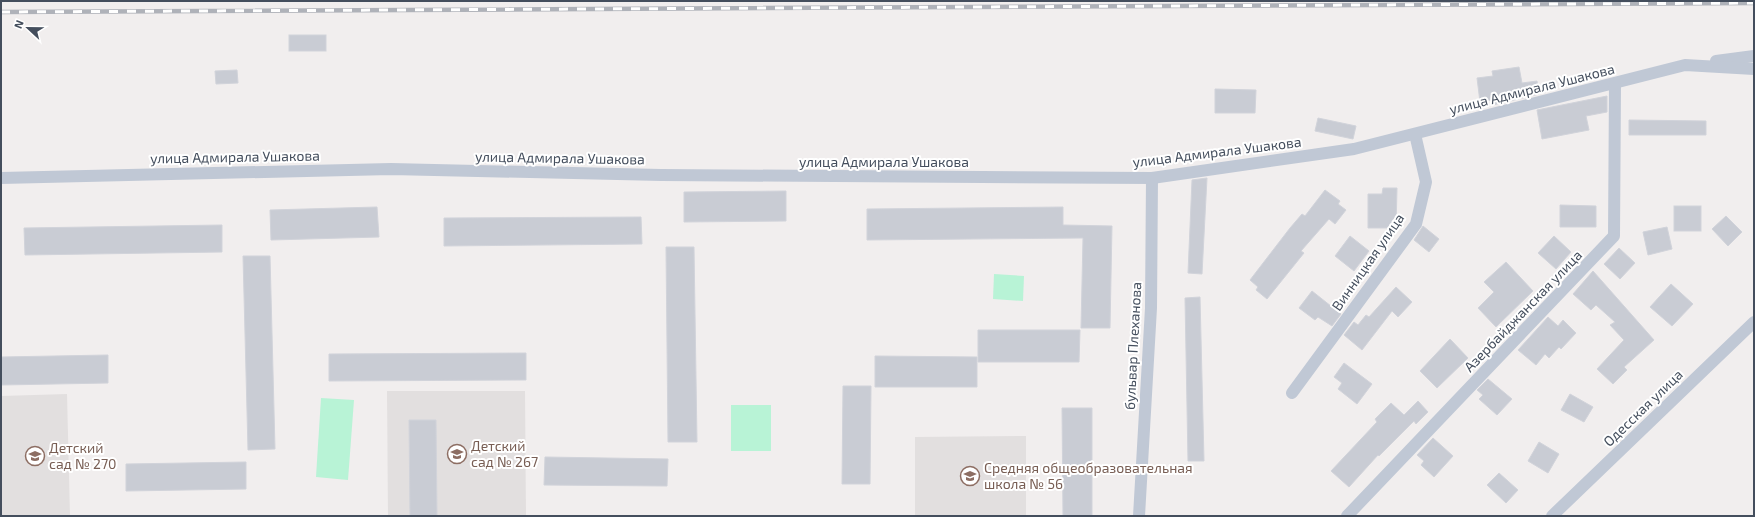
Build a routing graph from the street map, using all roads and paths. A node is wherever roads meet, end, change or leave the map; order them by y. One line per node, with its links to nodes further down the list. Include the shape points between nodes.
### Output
1 (1754, 56): 2 (street)
2 (1685, 66): 3 (street, улица Адмирала Ушакова); 4 (street, улица Адмирала Ушакова)
3 (1754, 69)
4 (1615, 84): 5 (street, улица Адмирала Ушакова); 11 (street, Азербайджанская улица, via 1614,236)
5 (1415, 134): 7 (street, улица Адмирала Ушакова, via 1354,149); 9 (street, Винницкая улица, via 1426,182 1416,224)
6 (1, 178): 7 (street, улица Адмирала Ушакова, via 391,169 661,175)
7 (1152, 178): 10 (street, бульвар Плеханова, via 1151,308)
8 (1754, 322): 12 (street, Одесская улица)
9 (1292, 393)
10 (1139, 516)
11 (1347, 516)
12 (1552, 516)

